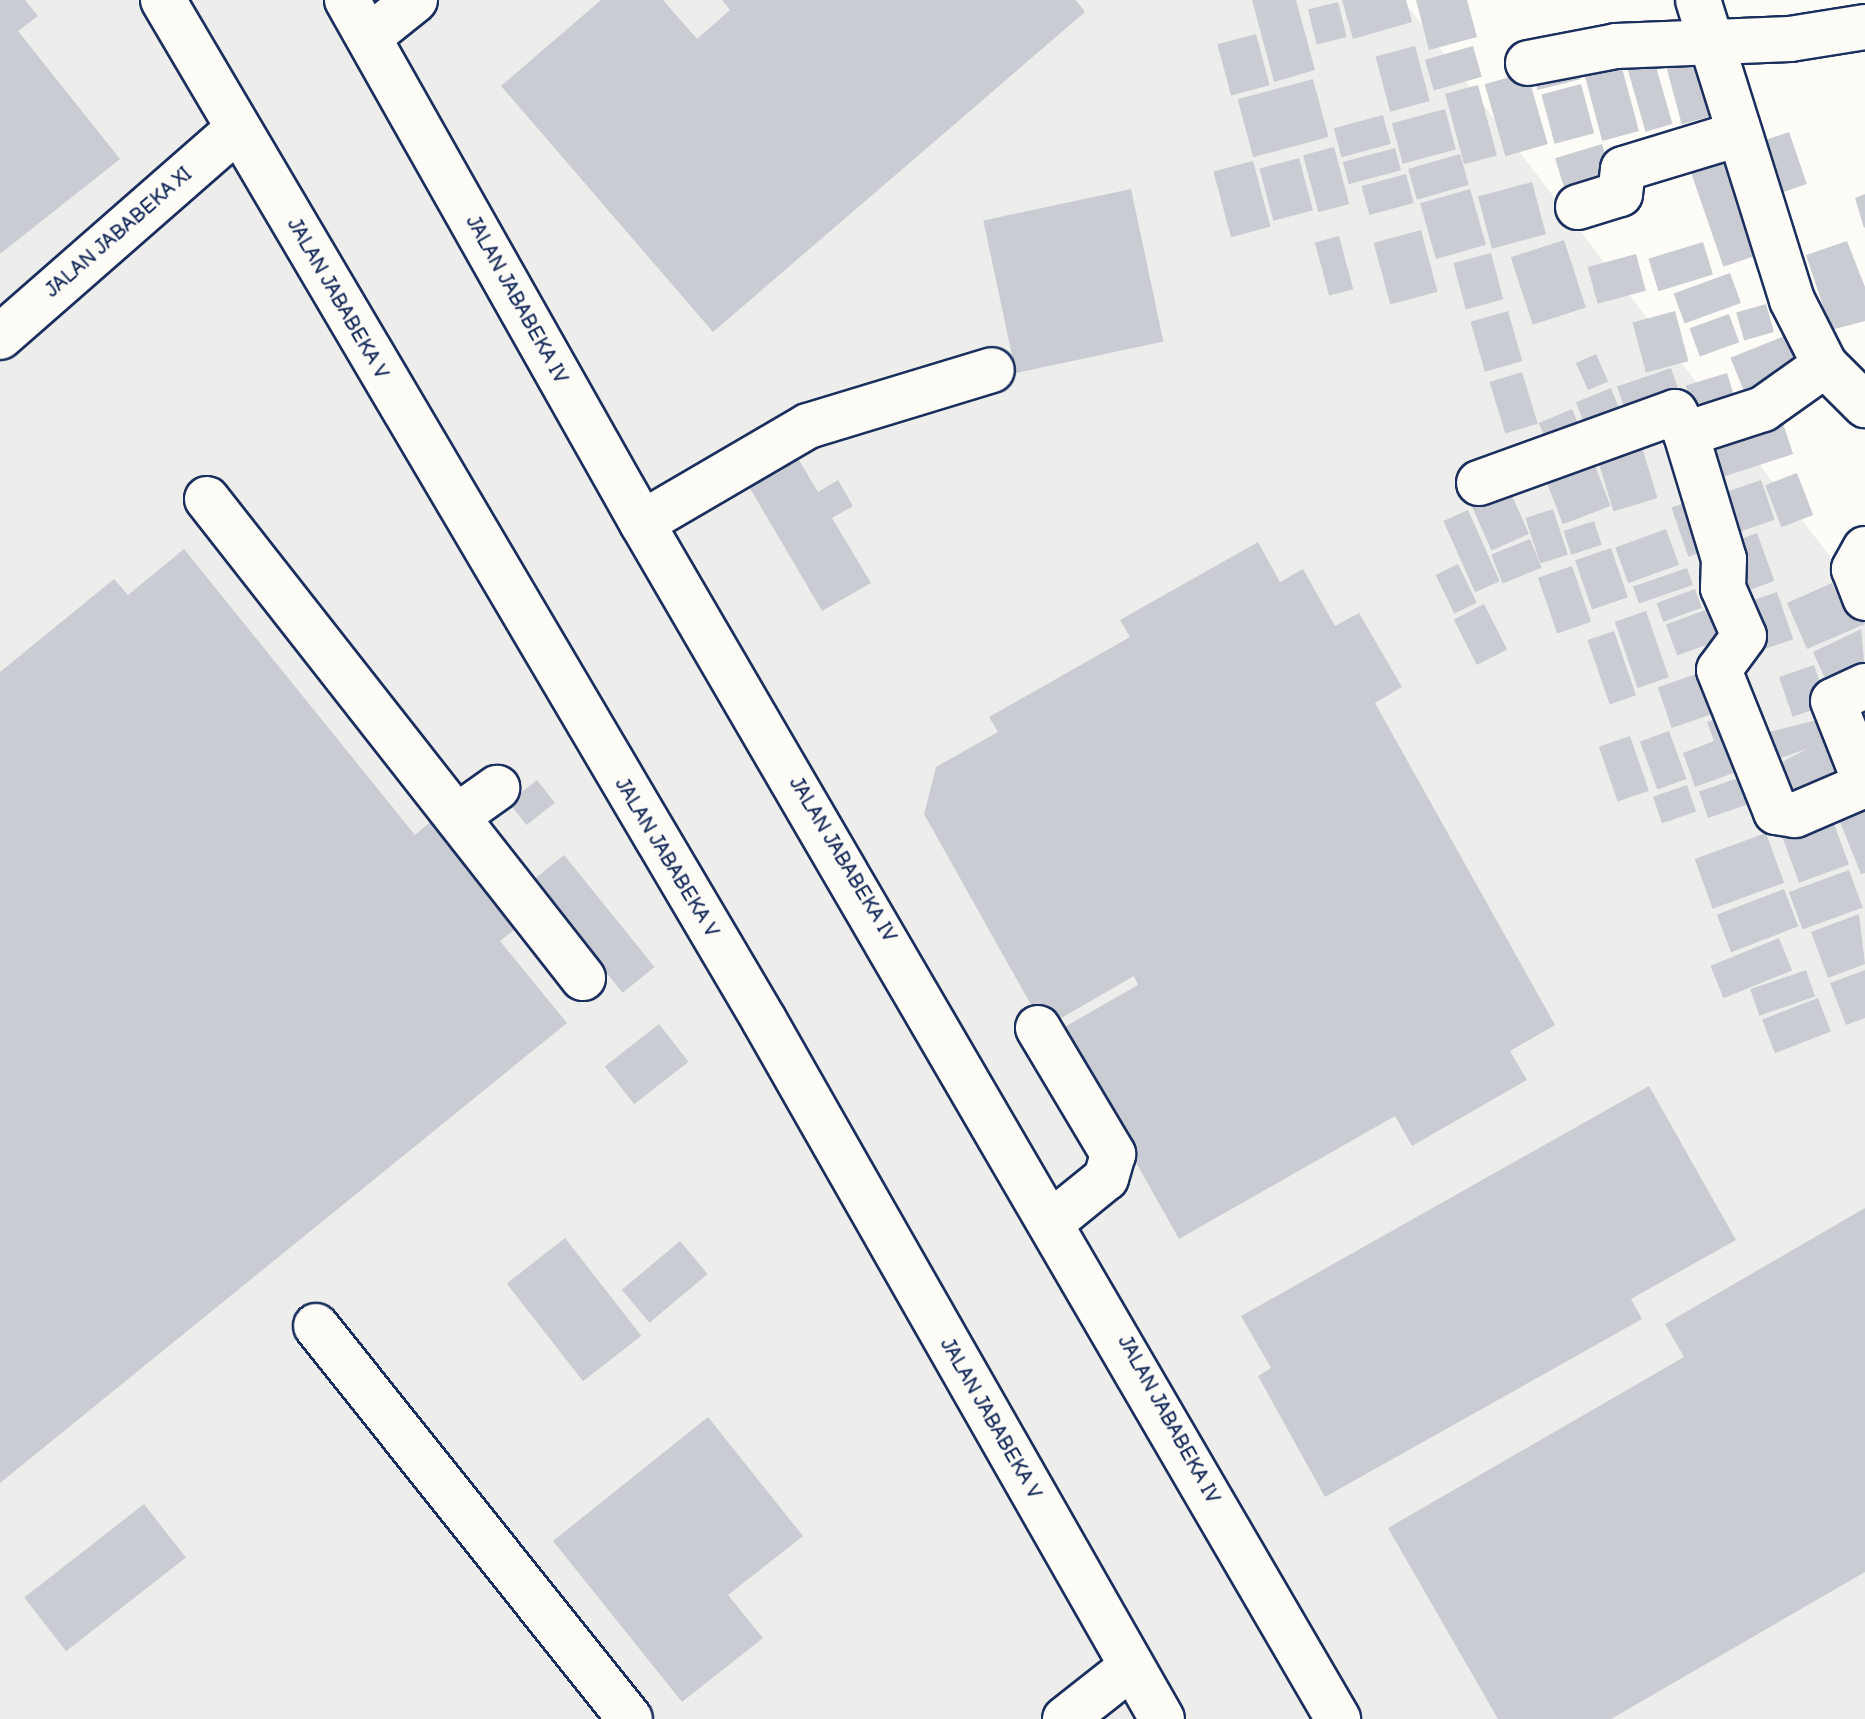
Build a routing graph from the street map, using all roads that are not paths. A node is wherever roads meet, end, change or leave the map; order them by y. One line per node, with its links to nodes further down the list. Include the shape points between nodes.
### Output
1 (163, 0): 8 (street, JALAN JABABEKA V)
2 (347, 0): 6 (street, JALAN JABABEKA IV)
3 (415, 0): 6 (street)
4 (1703, 20): 5 (street, via 1790,39); 7 (street); 9 (street)
5 (1865, 27)
6 (369, 37): 18 (street, JALAN JABABEKA IV)
7 (1528, 63)
8 (238, 129): 11 (street, JALAN JABABEKA XI); 29 (street, JALAN JABABEKA V, via 764,1020)
9 (1738, 134): 10 (street, via 1623,169 1620,194); 12 (street, via 1780,268)
10 (1578, 207)
11 (0, 337)
12 (1825, 365): 14 (street); 15 (street, via 1763,409)
13 (992, 370): 18 (street, via 808,426)
14 (1865, 405)
15 (1686, 434): 16 (street, via 1675,412); 22 (street, via 1724,559 1723,588 1744,636 1719,670 1776,812 1795,815)
16 (1479, 483)
17 (207, 499): 24 (street)
18 (642, 523): 27 (street, JALAN JABABEKA IV)
19 (1865, 549): 20 (street, via 1854,569)
20 (1865, 598)
21 (1865, 686): 22 (street, via 1833,701)
22 (1865, 784)
23 (497, 788): 24 (street)
24 (459, 815): 25 (street)
25 (583, 978)
26 (1038, 1028): 27 (street, via 1113,1154 1106,1178)
27 (1053, 1221): 33 (street, JALAN JABABEKA IV)
28 (316, 1326): 30 (street)
29 (1131, 1667): 31 (street); 32 (street, JALAN JABABEKA V)
30 (630, 1719)
31 (1065, 1719)
32 (1162, 1719)
33 (1338, 1719)

